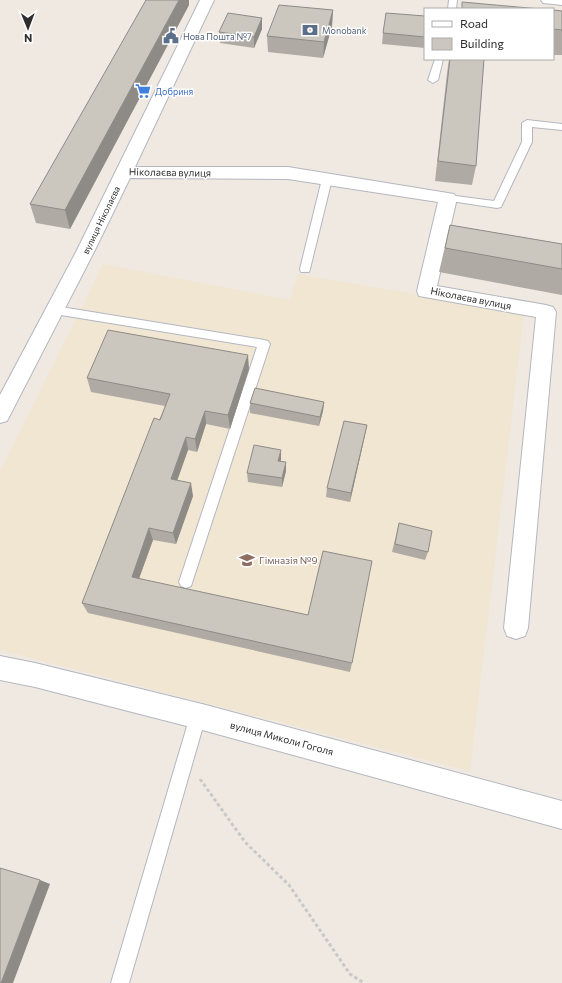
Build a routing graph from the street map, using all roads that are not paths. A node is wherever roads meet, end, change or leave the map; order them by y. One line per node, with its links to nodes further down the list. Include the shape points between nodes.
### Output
1 (208, 0): 7 (street, вулиця Ніколаєва)
2 (548, 0): 3 (street)
3 (562, 1)
4 (439, 60): 5 (lane)
5 (433, 80)
6 (562, 127): 9 (lane, via 527,123 527,142 497,205)
7 (124, 172): 8 (street, Ніколаєва вулиця, via 288,173); 11 (street, вулиця Ніколаєва)
8 (327, 179): 9 (street, Ніколаєва вулиця); 10 (lane)
9 (448, 198): 14 (street, Ніколаєва вулиця, via 426,291 546,312)
10 (305, 269)
11 (55, 310): 12 (street, вулиця Ніколаєва); 13 (lane, via 264,344)
12 (0, 415)
13 (186, 582)
14 (516, 628)
15 (0, 668): 16 (street, вулиця Миколи Гоголя)
16 (198, 716): 17 (street, вулиця Миколи Гоголя); 18 (lane)
17 (562, 816)
18 (120, 983)

